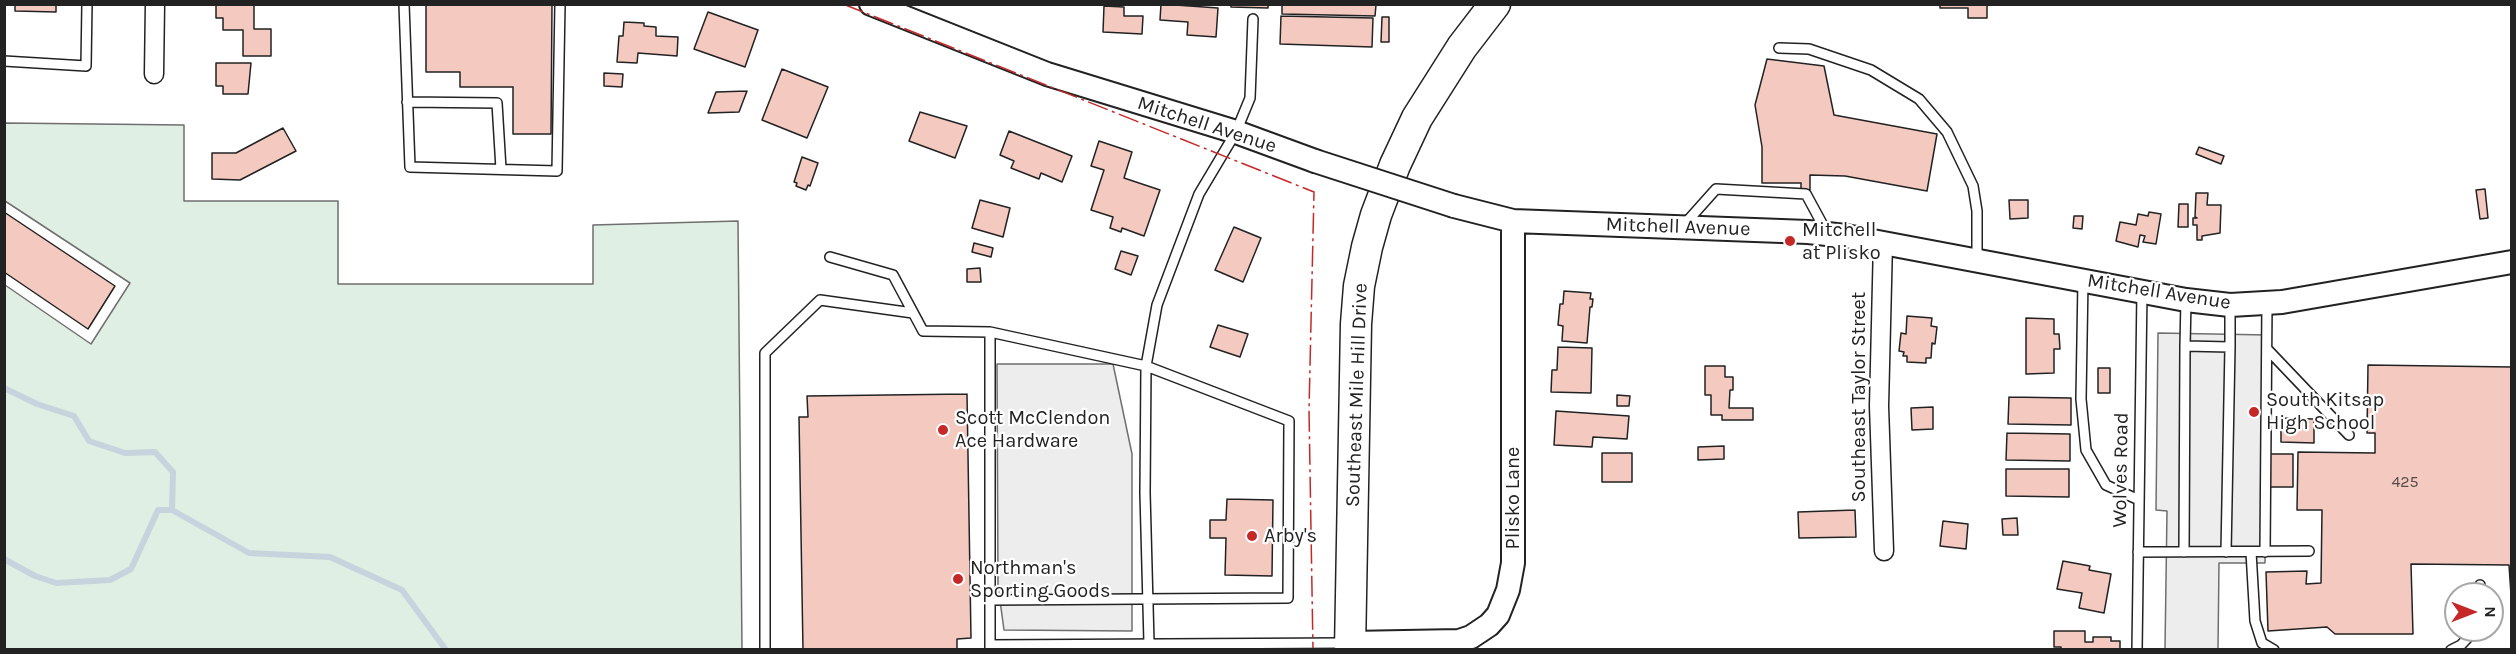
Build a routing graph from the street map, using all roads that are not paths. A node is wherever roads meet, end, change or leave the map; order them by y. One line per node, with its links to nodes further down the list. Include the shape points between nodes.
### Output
1 (87, 4): 9 (lane, via 86,66)
2 (155, 4): 10 (street)
3 (404, 4): 11 (lane)
4 (560, 4): 13 (lane, via 557,171)
5 (871, 4): 12 (street, Mitchell Avenue, via 1047,74)
6 (1486, 11): 46 (main road, Southeast Mile Hill Drive, via 1418,117 1395,165 1367,247 1359,286 1355,354)
7 (1253, 19): 12 (lane, via 1250,98)
8 (1779, 48): 19 (lane, via 1809,49 1871,70 1919,99 1947,132 1972,186 1977,211)
9 (4, 61)
10 (154, 74)
11 (407, 102): 13 (lane, via 496,103); 13 (lane, via 410,167)
12 (1236, 132): 14 (street, Mitchell Avenue, bridge, via 1454,206); 31 (lane, via 1190,216 1157,305)
13 (501, 169)
14 (1513, 221): 15 (street, Mitchell Avenue); 46 (street, Plisko Lane, via 1513,562 1508,590 1498,615 1471,637)
15 (1682, 228): 16 (street, Mitchell Avenue); 16 (lane, via 1716,189 1806,194)
16 (1828, 234): 17 (street, Mitchell Avenue)
17 (1883, 242): 19 (street, Mitchell Avenue); 34 (street, Southeast Taylor Street, via 1879,406)
18 (830, 257): 26 (lane, via 893,275)
19 (1977, 259): 21 (street, Mitchell Avenue)
20 (2511, 262): 24 (street, Mitchell Avenue)
21 (2083, 280): 22 (street, Mitchell Avenue); 33 (lane, via 2081,399 2086,450 2106,485)
22 (2142, 291): 23 (street, Mitchell Avenue); 33 (lane, Wolves Road)
23 (2186, 300): 25 (street, Mitchell Avenue); 28 (lane)
24 (2267, 303): 25 (street, Mitchell Avenue); 30 (lane)
25 (2230, 305): 29 (lane)
26 (913, 313): 27 (lane, via 923,331); 48 (lane, via 820,300 765,354)
27 (990, 332): 31 (lane); 42 (lane)
28 (2185, 346): 29 (lane); 37 (lane)
29 (2230, 347): 38 (lane)
30 (2268, 350): 32 (lane); 40 (lane)
31 (1146, 366): 41 (lane); 41 (lane, via 1289,421 1288,598)
32 (2349, 435)
33 (2139, 500): 36 (lane, Wolves Road)
34 (1884, 551)
35 (2309, 551): 40 (lane)
36 (2138, 552): 37 (lane); 49 (lane, Wolves Road)
37 (2184, 552): 38 (lane)
38 (2226, 552): 39 (lane)
39 (2251, 552): 40 (lane); 50 (lane, via 2255,621 2262,643)
40 (2265, 552)
41 (1147, 598): 42 (lane); 44 (lane)
42 (990, 600): 47 (lane)
43 (2465, 642): 51 (lane)
44 (1149, 643): 45 (lane); 47 (lane)
45 (1176, 646): 46 (lane)
46 (1350, 646)
47 (990, 647)
48 (765, 650)
49 (2137, 650)
50 (2274, 650)
51 (2451, 650)

